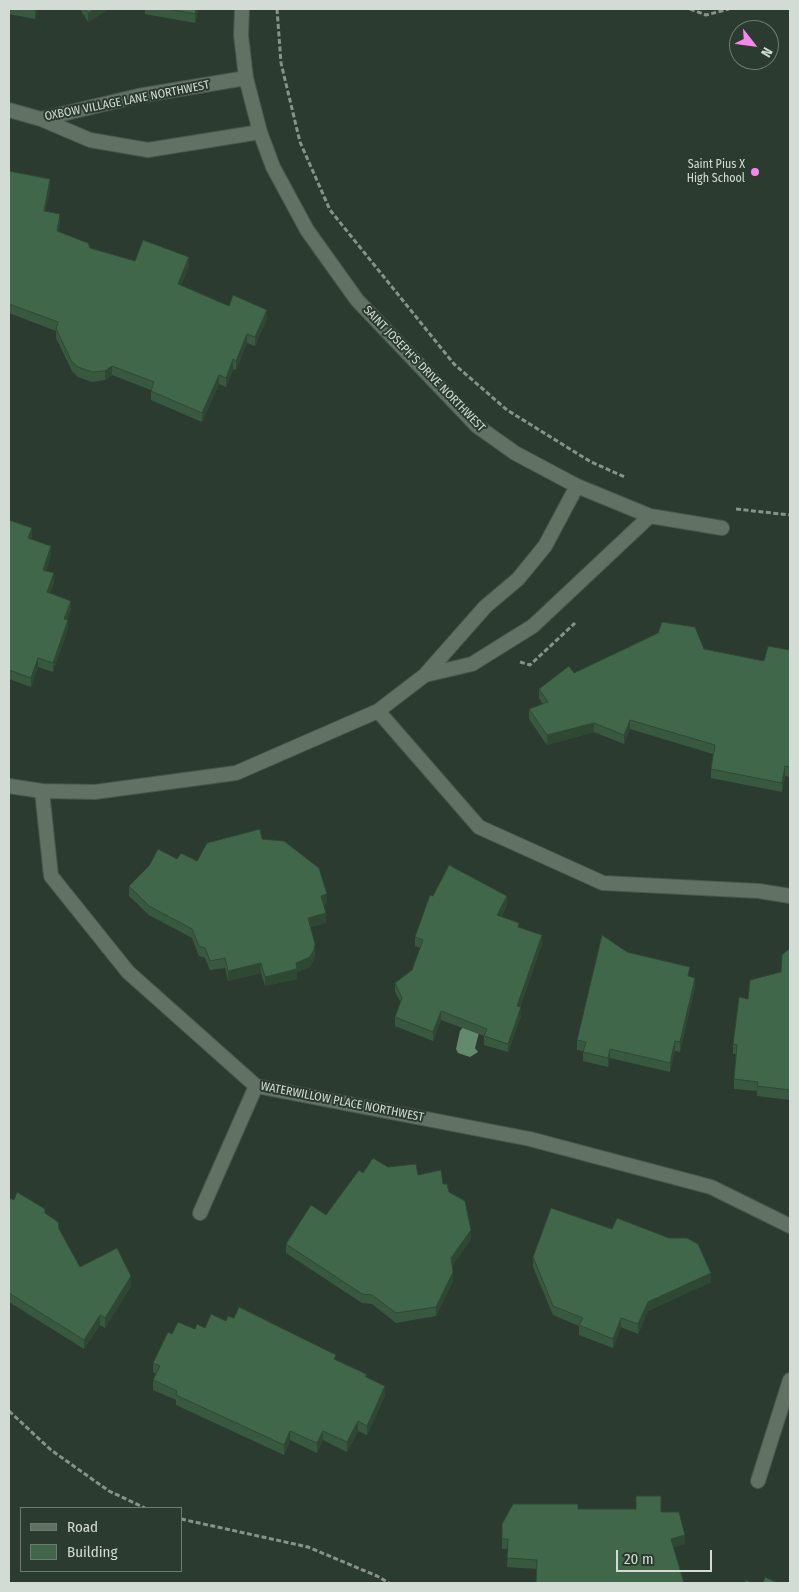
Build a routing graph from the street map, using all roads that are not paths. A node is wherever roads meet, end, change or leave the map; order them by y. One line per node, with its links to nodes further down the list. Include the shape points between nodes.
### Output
1 (242, 9): 2 (street, SAINT JOSEPH'S DRIVE NORTHWEST, via 241,35)
2 (246, 78): 4 (street, OXBOW VILLAGE LANE NORTHWEST, via 138,96); 5 (street, SAINT JOSEPH'S DRIVE NORTHWEST)
3 (9, 110): 4 (street, OXBOW VILLAGE LANE NORTHWEST)
4 (40, 119): 5 (street, via 90,140 148,150)
5 (260, 132): 6 (street, SAINT JOSEPH'S DRIVE NORTHWEST, via 273,166 307,230 356,300 477,426 515,453)
6 (577, 486): 7 (street, SAINT JOSEPH'S DRIVE NORTHWEST); 9 (street, via 545,546 529,566 485,607)
7 (650, 516): 8 (street, SAINT JOSEPH'S DRIVE NORTHWEST); 9 (street, via 533,626 472,664)
8 (722, 528)
9 (425, 675): 10 (street)
10 (378, 711): 12 (street, via 236,773 95,792); 13 (street, via 479,827 603,884)
11 (9, 786): 12 (street)
12 (42, 791): 14 (street, WATERWILLOW PLACE NORTHWEST, via 51,876 128,972)
13 (790, 896)
14 (256, 1086): 15 (street); 16 (street, WATERWILLOW PLACE NORTHWEST, via 549,1144 711,1187)
15 (200, 1213)
16 (790, 1226)
17 (790, 1380): 18 (street)
18 (758, 1480)

